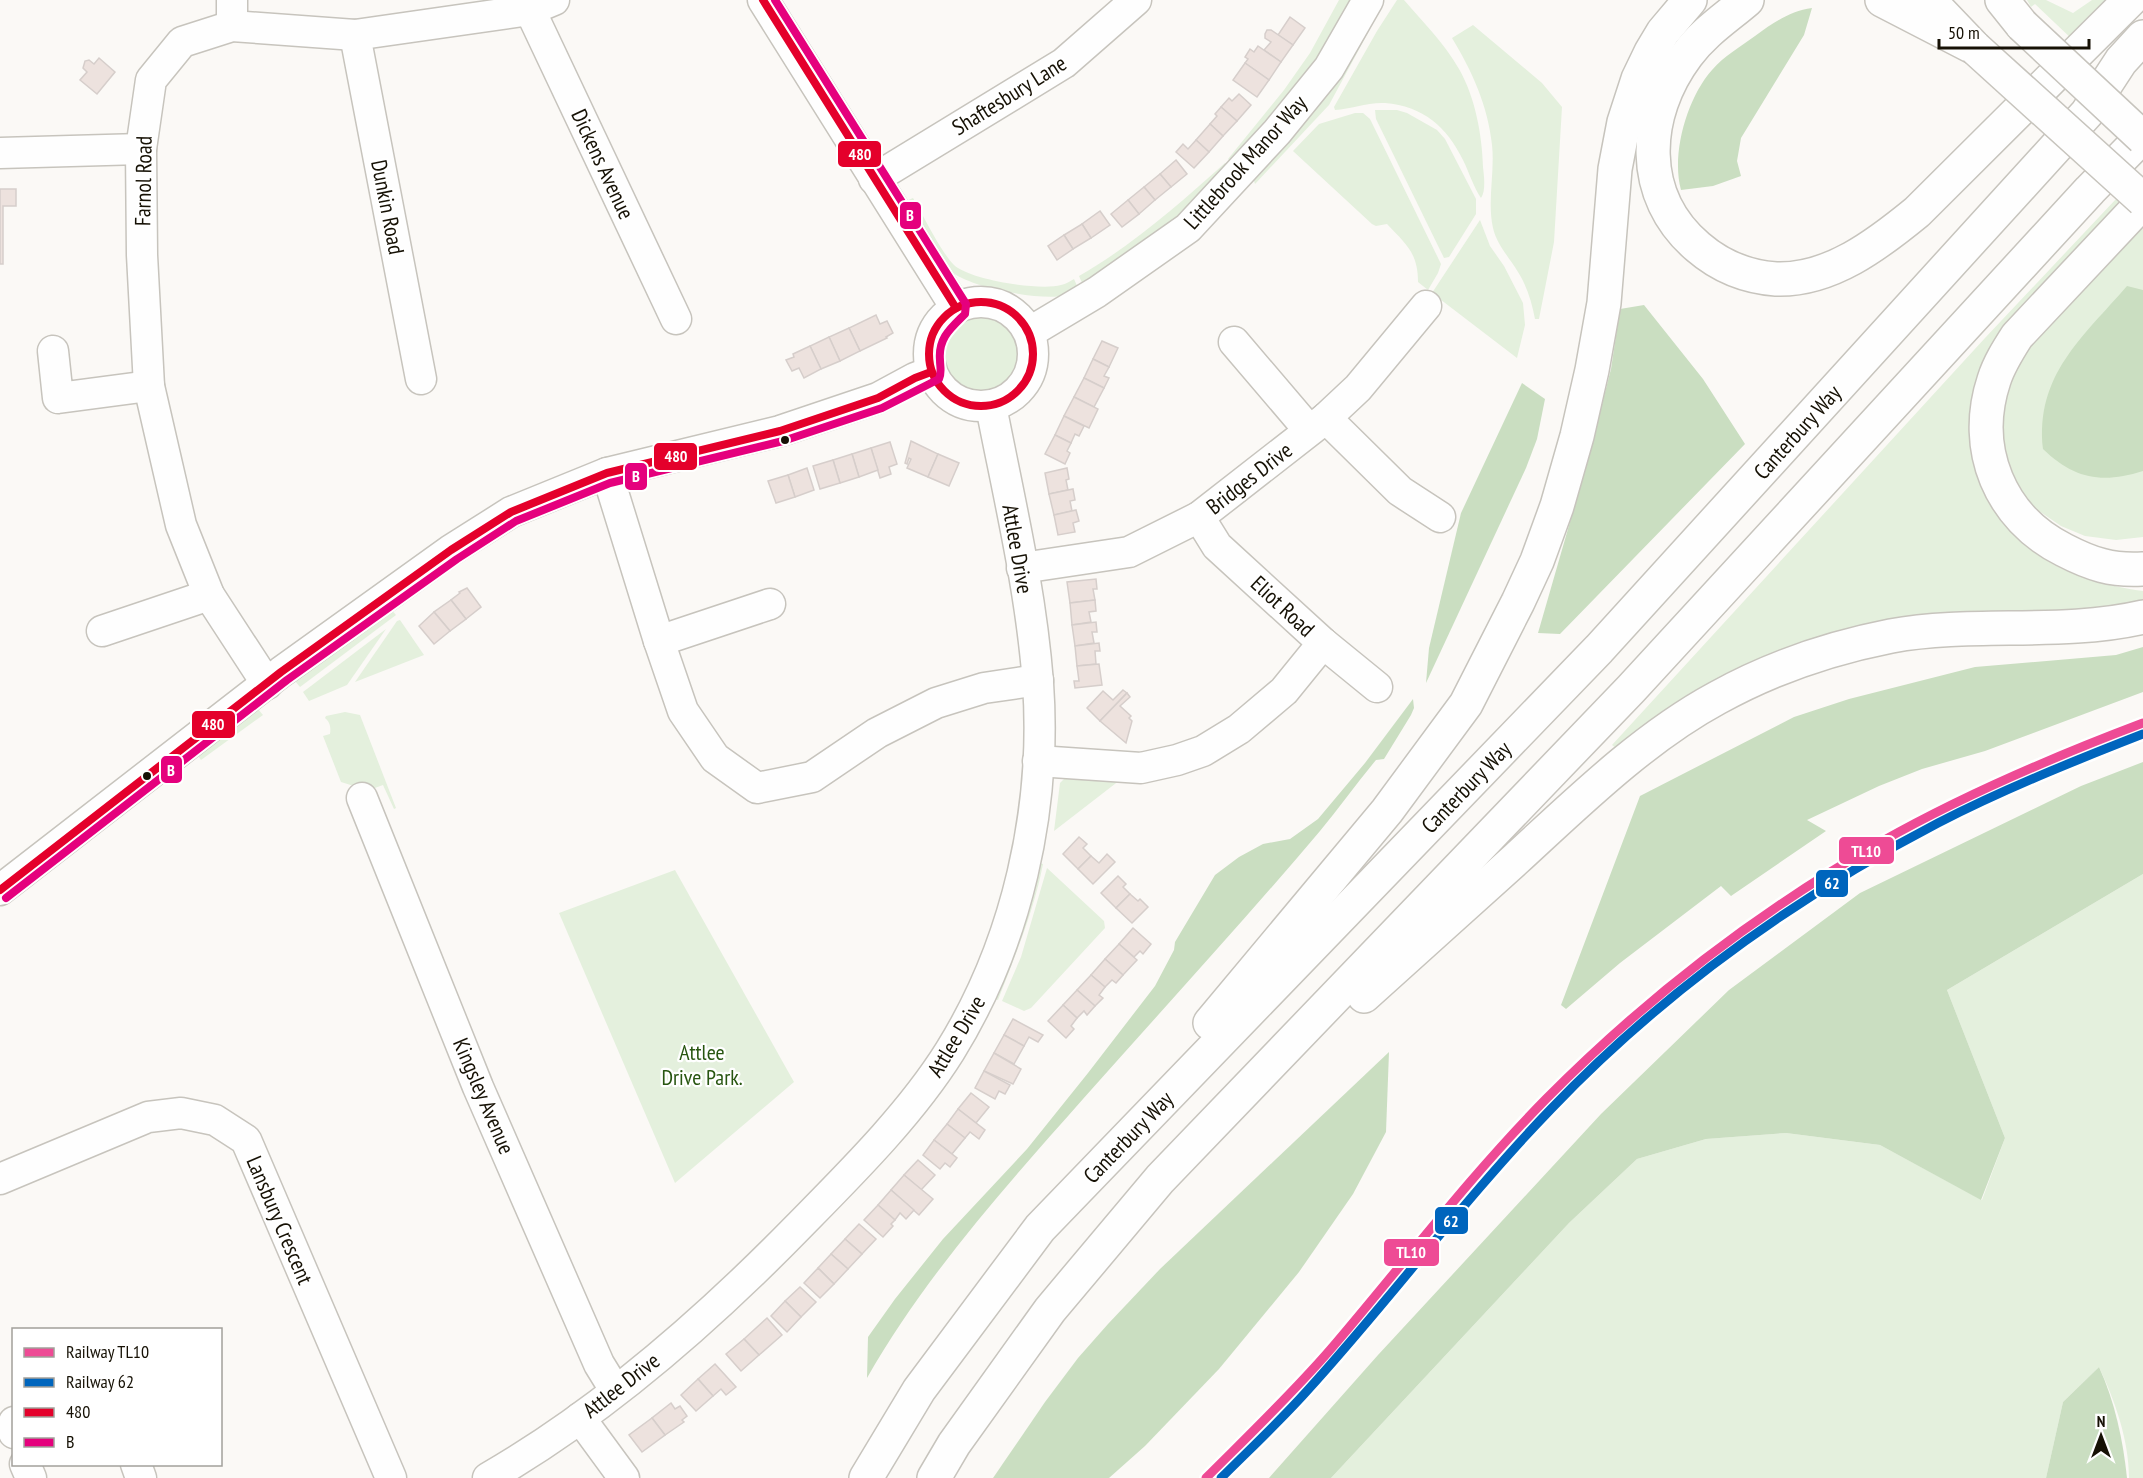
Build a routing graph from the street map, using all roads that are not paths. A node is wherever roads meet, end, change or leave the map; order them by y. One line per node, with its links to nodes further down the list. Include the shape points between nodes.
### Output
1 (763, 0): 21 (street)
2 (1136, 0): 21 (street, Shaftesbury Lane, via 1064,63)
3 (1368, 0): 26 (street, Littlebrook Manor Way, via 1329,68 1188,228 1097,292)
4 (1768, 0): 10 (main road)
5 (1882, 0): 15 (main road)
6 (1929, 0): 15 (main road)
7 (2130, 0): 10 (main road, via 1891,234 1832,268 1777,279 1746,274 1708,255 1674,222 1655,180 1652,158 1660,110 1686,56)
8 (1690, 1): 53 (main road, via 1656,43 1631,97 1616,160 1602,313 1577,436 1537,561 1466,704 1387,811)
9 (542, 5): 13 (street, Farnol Road); 25 (street, Dickens Avenue)
10 (1741, 5)
11 (2012, 12): 18 (main road, bridge)
12 (232, 13): 13 (street, Farnol Road); 19 (street, Farnol Road, via 182,42 151,80)
13 (354, 35): 30 (street, Dunkin Road)
14 (2143, 37): 17 (main road, Canterbury Way, via 2121,61)
15 (1975, 48): 22 (main road, bridge)
16 (2143, 68): 17 (main road, Canterbury Way)
17 (2087, 113): 53 (main road, Canterbury Way, via 1599,649)
18 (2143, 137): 52 (main road, via 1631,689)
19 (141, 149): 20 (street); 31 (street, Farnol Road)
20 (0, 153)
21 (874, 179): 24 (street)
22 (2143, 201): 38 (main road, via 2017,336 2002,358 1986,412 1987,446 1994,474 2025,524 2047,542 2097,566)
23 (1426, 306): 33 (street, Bridges Drive, via 1358,388)
24 (956, 308): 26 (street, via 973,302 1006,307); 29 (street, via 935,329 928,358)
25 (676, 319)
26 (1030, 332): 32 (street, via 1032,370 1023,387 1009,399)
27 (1234, 342): 33 (street)
28 (53, 351): 31 (street, via 58,398)
29 (932, 372): 32 (street, via 941,388 955,400); 34 (street, via 878,398 780,431)
30 (421, 379)
31 (149, 386): 39 (street, Farnol Road, via 181,525)
32 (991, 406): 37 (street, Attlee Drive)
33 (1318, 424): 35 (street, via 1400,491); 36 (street, Bridges Drive)
34 (607, 473): 43 (street); 46 (street, via 511,512 433,562)
35 (1440, 517)
36 (1199, 518): 37 (street, Bridges Drive, via 1129,552); 44 (street, Eliot Road, via 1217,546)
37 (1022, 567): 45 (street, Attlee Drive)
38 (2143, 569)
39 (209, 595): 42 (street); 46 (street, Farnol Road)
40 (770, 604): 43 (street)
41 (2143, 617): 52 (main road, via 2114,624 1892,636 1773,670 1715,699 1653,740 1584,797)
42 (102, 631)
43 (659, 641): 45 (street, via 683,711 715,758 757,788 812,777 877,733 936,703 984,688)
44 (1323, 643): 47 (street, Eliot Road); 48 (street, via 1284,691 1239,729 1203,751 1141,768)
45 (1038, 680): 48 (street, Attlee Drive)
46 (267, 684): 50 (street)
47 (1377, 687)
48 (1038, 761): 54 (street, Attlee Drive, via 1026,851 1005,936 981,995 945,1059 870,1150 769,1256 682,1336)
49 (362, 798): 54 (street, Kingsley Avenue, via 478,1087 599,1364)
50 (0, 890)
51 (0, 1179): 56 (street, Lansbury Crescent, via 148,1118 181,1113 215,1120 246,1140)
52 (1160, 1179): 60 (main road, via 1050,1310)
53 (1041, 1228): 59 (main road, Canterbury Way, via 919,1390)
54 (615, 1390): 55 (street, Attlee Drive)
55 (580, 1418): 57 (street, Attlee Drive); 58 (street)
56 (391, 1478)
57 (488, 1478)
58 (624, 1478)
59 (866, 1478)
60 (934, 1478)

